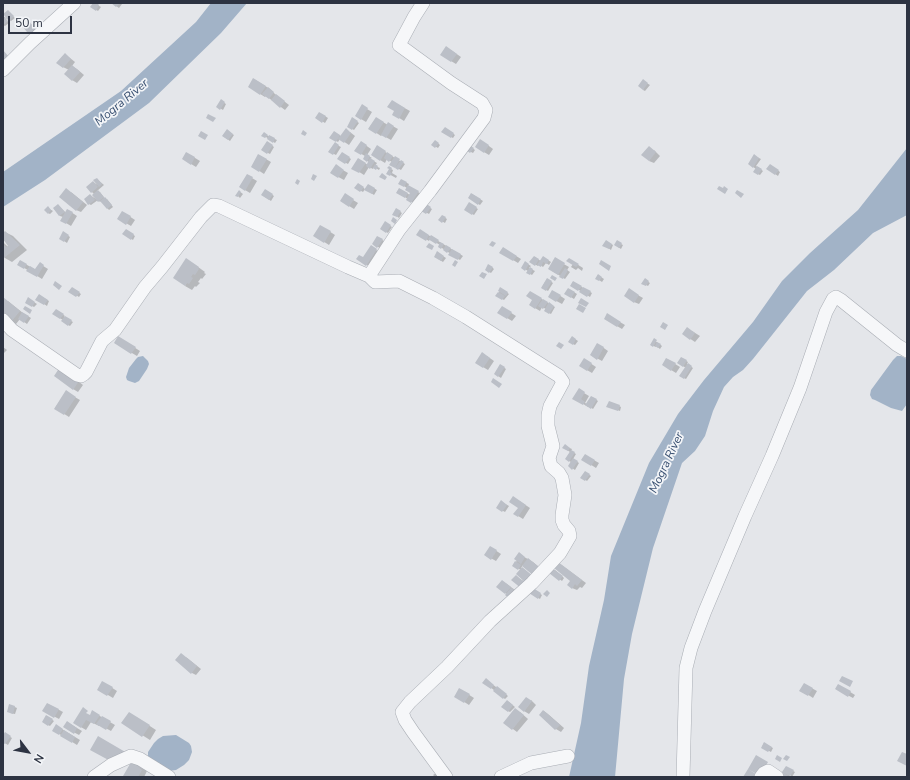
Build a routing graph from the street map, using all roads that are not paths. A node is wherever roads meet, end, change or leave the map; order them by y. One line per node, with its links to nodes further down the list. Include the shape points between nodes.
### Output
1 (74, 3): 3 (street)
2 (423, 3): 4 (street, via 399,45 482,103 486,110 484,118 399,230)
3 (3, 70)
4 (369, 276): 5 (street, via 213,205 145,287 115,330 102,341 86,372 81,376 12,330); 10 (street, via 376,282 400,282 433,298 551,370 563,382 548,415 553,446 549,458 551,466 562,478 565,495 562,520 570,536 560,552 532,583 490,621 402,712 404,720)
5 (3, 320)
6 (907, 351): 12 (street, via 841,300 833,299 826,312 800,388 691,648 686,668)
7 (568, 756): 11 (street, via 531,763)
8 (94, 777): 9 (street, via 110,765 131,756)
9 (169, 777)
10 (446, 777)
11 (501, 777)
12 (683, 777)
13 (761, 777): 14 (street, via 768,771)
14 (777, 777)

